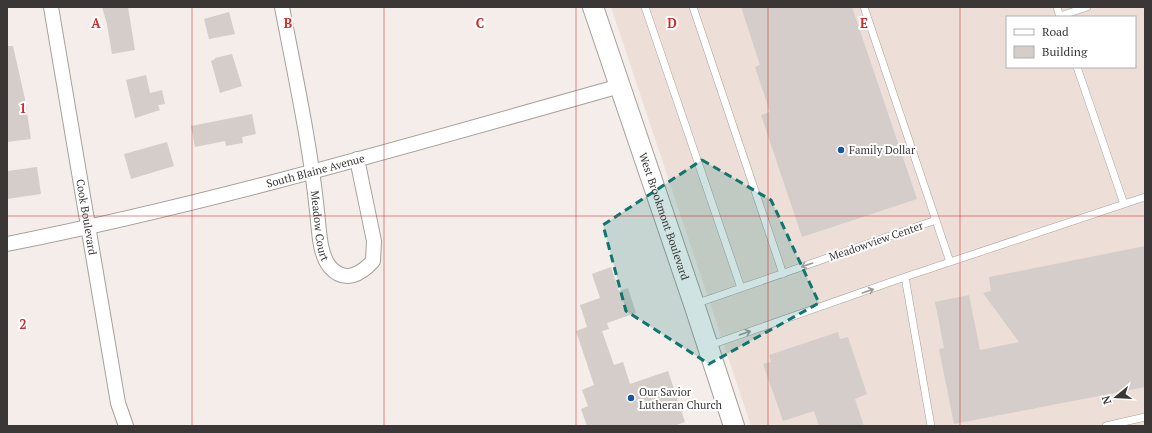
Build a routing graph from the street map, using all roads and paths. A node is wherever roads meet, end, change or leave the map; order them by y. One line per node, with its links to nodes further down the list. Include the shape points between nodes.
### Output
1 (51, 7): 16 (street, Cook Boulevard)
2 (282, 7): 12 (street, Meadow Court)
3 (593, 7): 10 (main road, West Brookmont Boulevard)
4 (645, 7): 21 (lane)
5 (694, 7): 19 (lane)
6 (864, 7): 15 (lane, Meadowview Center)
7 (1087, 7): 8 (lane)
8 (1063, 16)
9 (1077, 68): 14 (lane)
10 (620, 86): 11 (street, South Blaine Avenue); 22 (main road, West Brookmont Boulevard)
11 (356, 159): 12 (street, South Blaine Avenue); 12 (street, Meadow Court, via 374,241 374,261 365,271 349,276 338,275 329,266 321,248)
12 (313, 172): 16 (street, South Blaine Avenue)
13 (1145, 197): 14 (lane)
14 (1124, 204): 18 (lane)
15 (936, 220): 18 (lane); 19 (lane, Meadowview Center, one-way to 19)
16 (88, 228): 17 (street, South Blaine Avenue); 25 (street, Cook Boulevard, via 118,403)
17 (7, 244)
18 (950, 262): 20 (lane)
19 (783, 274): 21 (lane, Meadowview Center)
20 (905, 277): 23 (lane, one-way to 20); 27 (lane)
21 (741, 288): 22 (lane, Meadowview Center)
22 (694, 304): 23 (main road, West Brookmont Boulevard)
23 (708, 346): 26 (main road, West Brookmont Boulevard)
24 (1145, 417): 28 (lane)
25 (126, 426)
26 (734, 426)
27 (931, 426)
28 (1106, 426)

